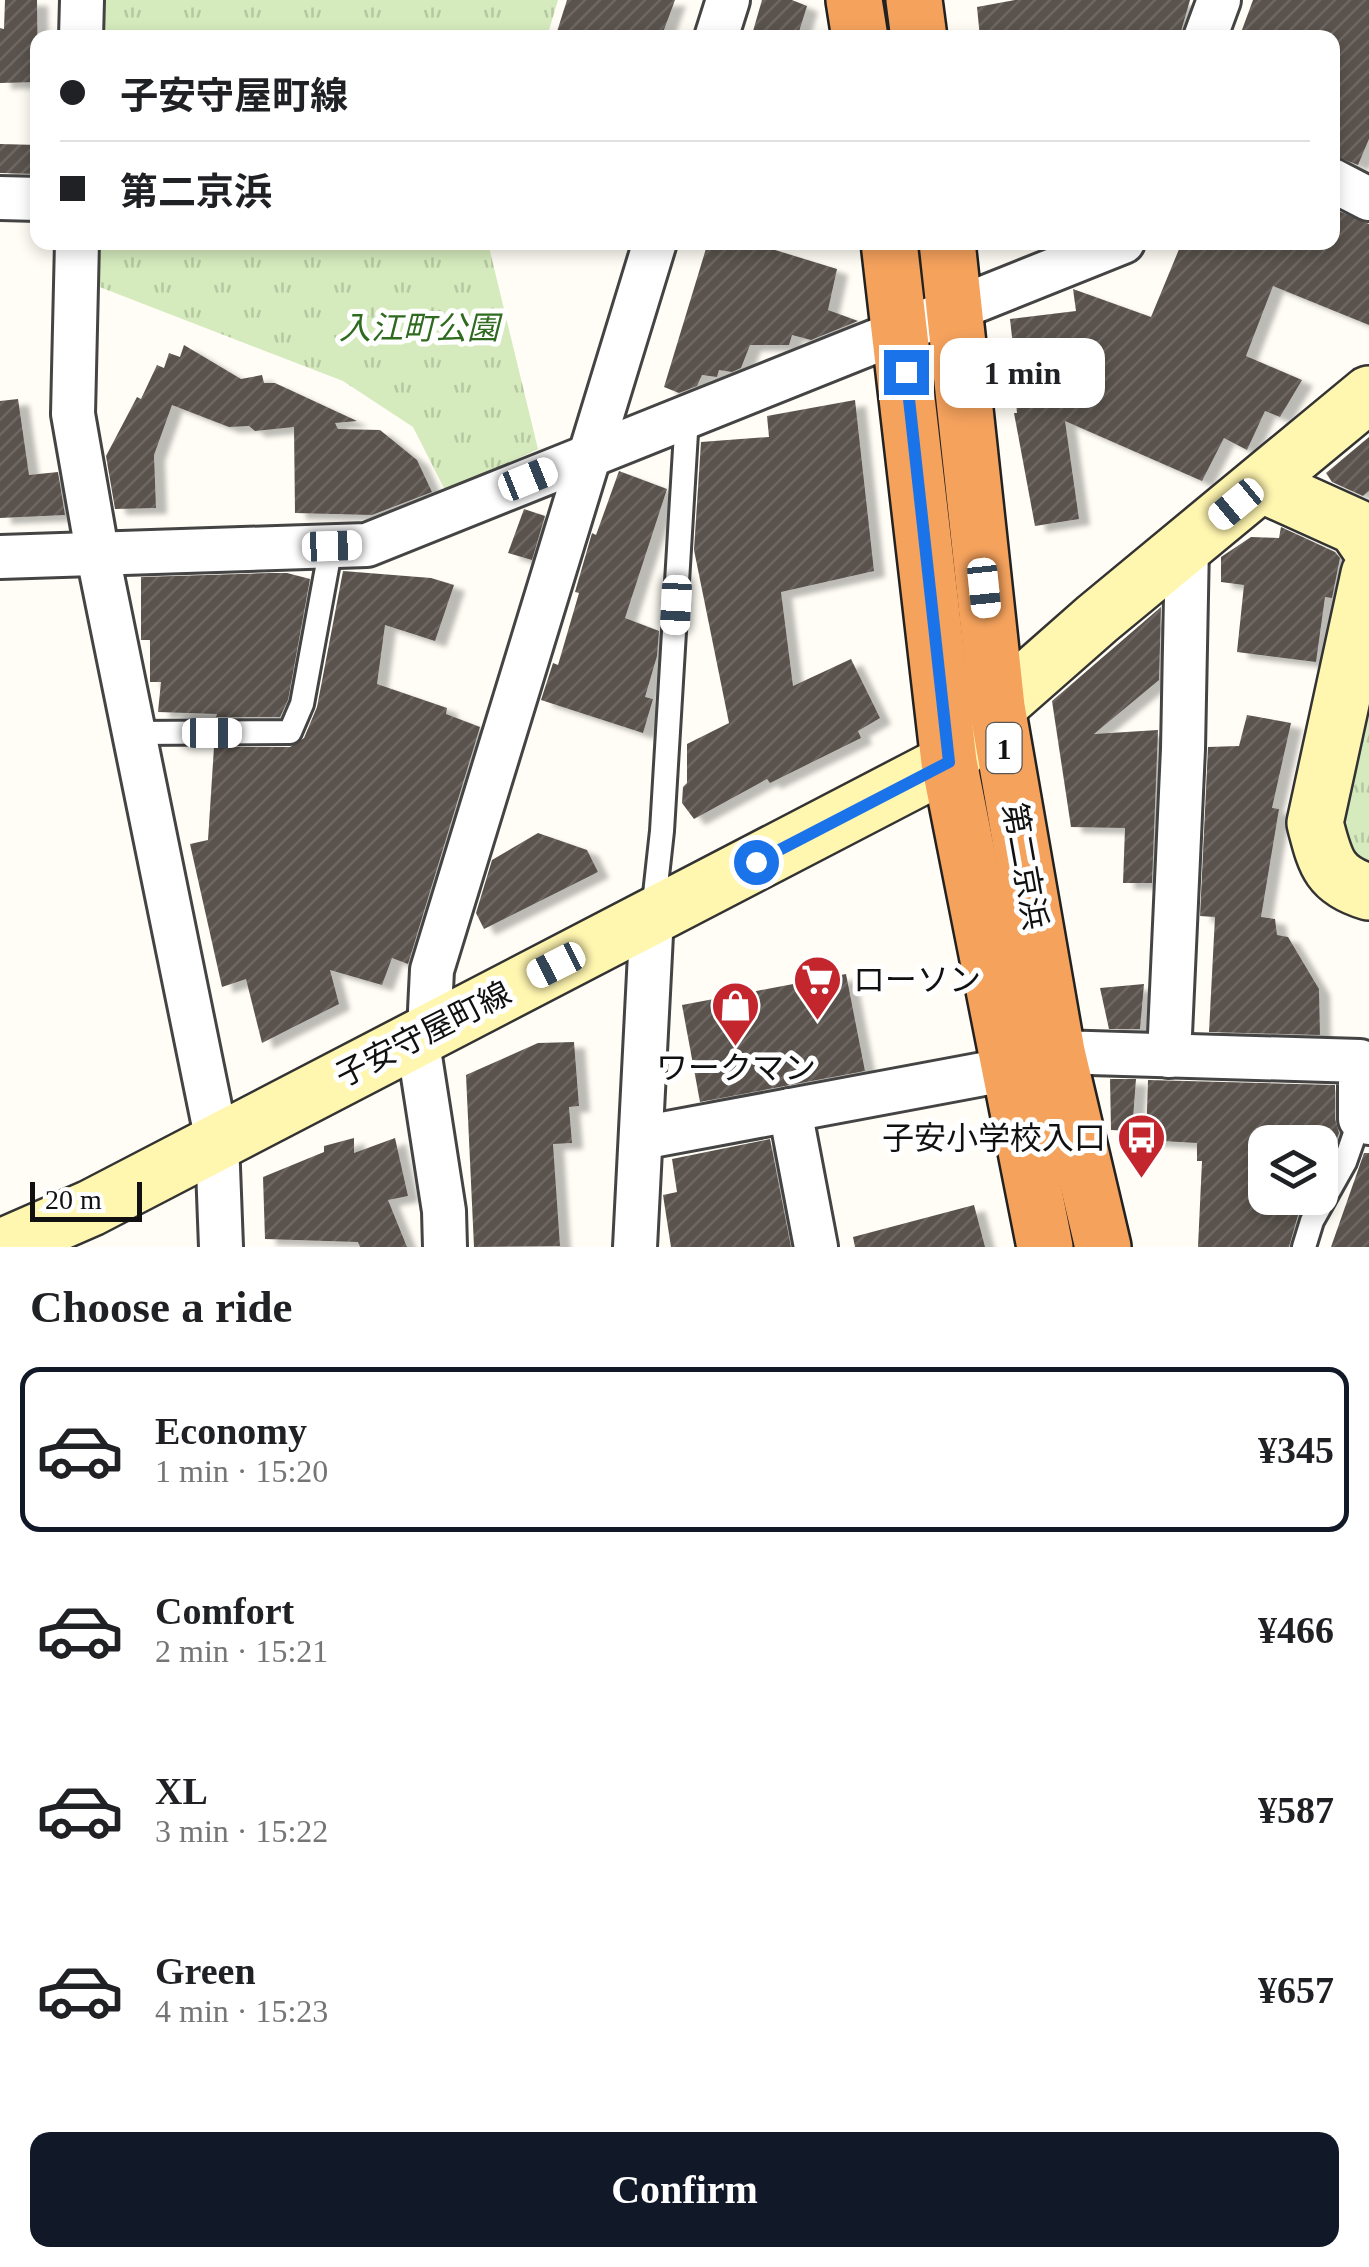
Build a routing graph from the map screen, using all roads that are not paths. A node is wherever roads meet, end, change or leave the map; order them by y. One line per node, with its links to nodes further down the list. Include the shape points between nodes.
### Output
1 (82, 0): 6 (street)
2 (728, 0): 7 (street)
3 (854, 0): 8 (highway)
4 (914, 0): 9 (highway)
5 (1219, 0): 10 (street)
6 (81, 30)
7 (719, 30)
8 (859, 30)
9 (918, 30)
10 (1209, 30)
11 (1340, 184): 14 (street)
12 (0, 198): 13 (street)
13 (30, 199)
14 (1369, 199)
15 (77, 250): 29 (street, via 73,414)
16 (653, 250): 24 (street)
17 (890, 250): 21 (highway, 第二京浜 / 1)
18 (947, 250): 20 (highway, 第二京浜 / 1)
19 (1104, 250): 20 (street)
20 (956, 311): 21 (street); 31 (highway, 第二京浜 / 1)
21 (902, 333): 23 (street); 33 (highway, 第二京浜 / 1)
22 (1369, 394): 25 (street)
23 (687, 416): 24 (street); 35 (lane)
24 (592, 453): 28 (street, via 367,545); 36 (street, via 432,970)
25 (1261, 484): 26 (street); 27 (street)
26 (1366, 543): 34 (street, via 1315,823 1325,864 1347,886)
27 (1187, 545): 31 (street); 37 (street)
28 (332, 546): 29 (street); 32 (lane, via 302,704 290,732)
29 (97, 551): 30 (street); 32 (street)
30 (0, 557)
31 (997, 706): 33 (street); 38 (highway, 第二京浜 / 1)
32 (134, 734): 42 (street)
33 (949, 762): 35 (street, 子安守屋町線); 38 (highway, 第二京浜 / 1)
34 (1369, 892)
35 (652, 915): 36 (street, 子安守屋町線); 41 (street)
36 (423, 1034): 42 (street, 子安守屋町線); 45 (street)
37 (1169, 1056): 38 (street); 40 (street, via 1360,1060)
38 (1033, 1060): 39 (street); 48 (highway, 第二京浜 / 1); 49 (highway, 第二京浜 / 1)
39 (790, 1110): 41 (street); 47 (street)
40 (1364, 1121): 50 (lane)
41 (641, 1138): 46 (street)
42 (217, 1141): 43 (street, 子安守屋町線); 44 (street)
43 (2, 1247)
44 (221, 1247)
45 (445, 1247)
46 (636, 1247)
47 (816, 1247)
48 (1045, 1247)
49 (1103, 1247)
50 (1304, 1247)

